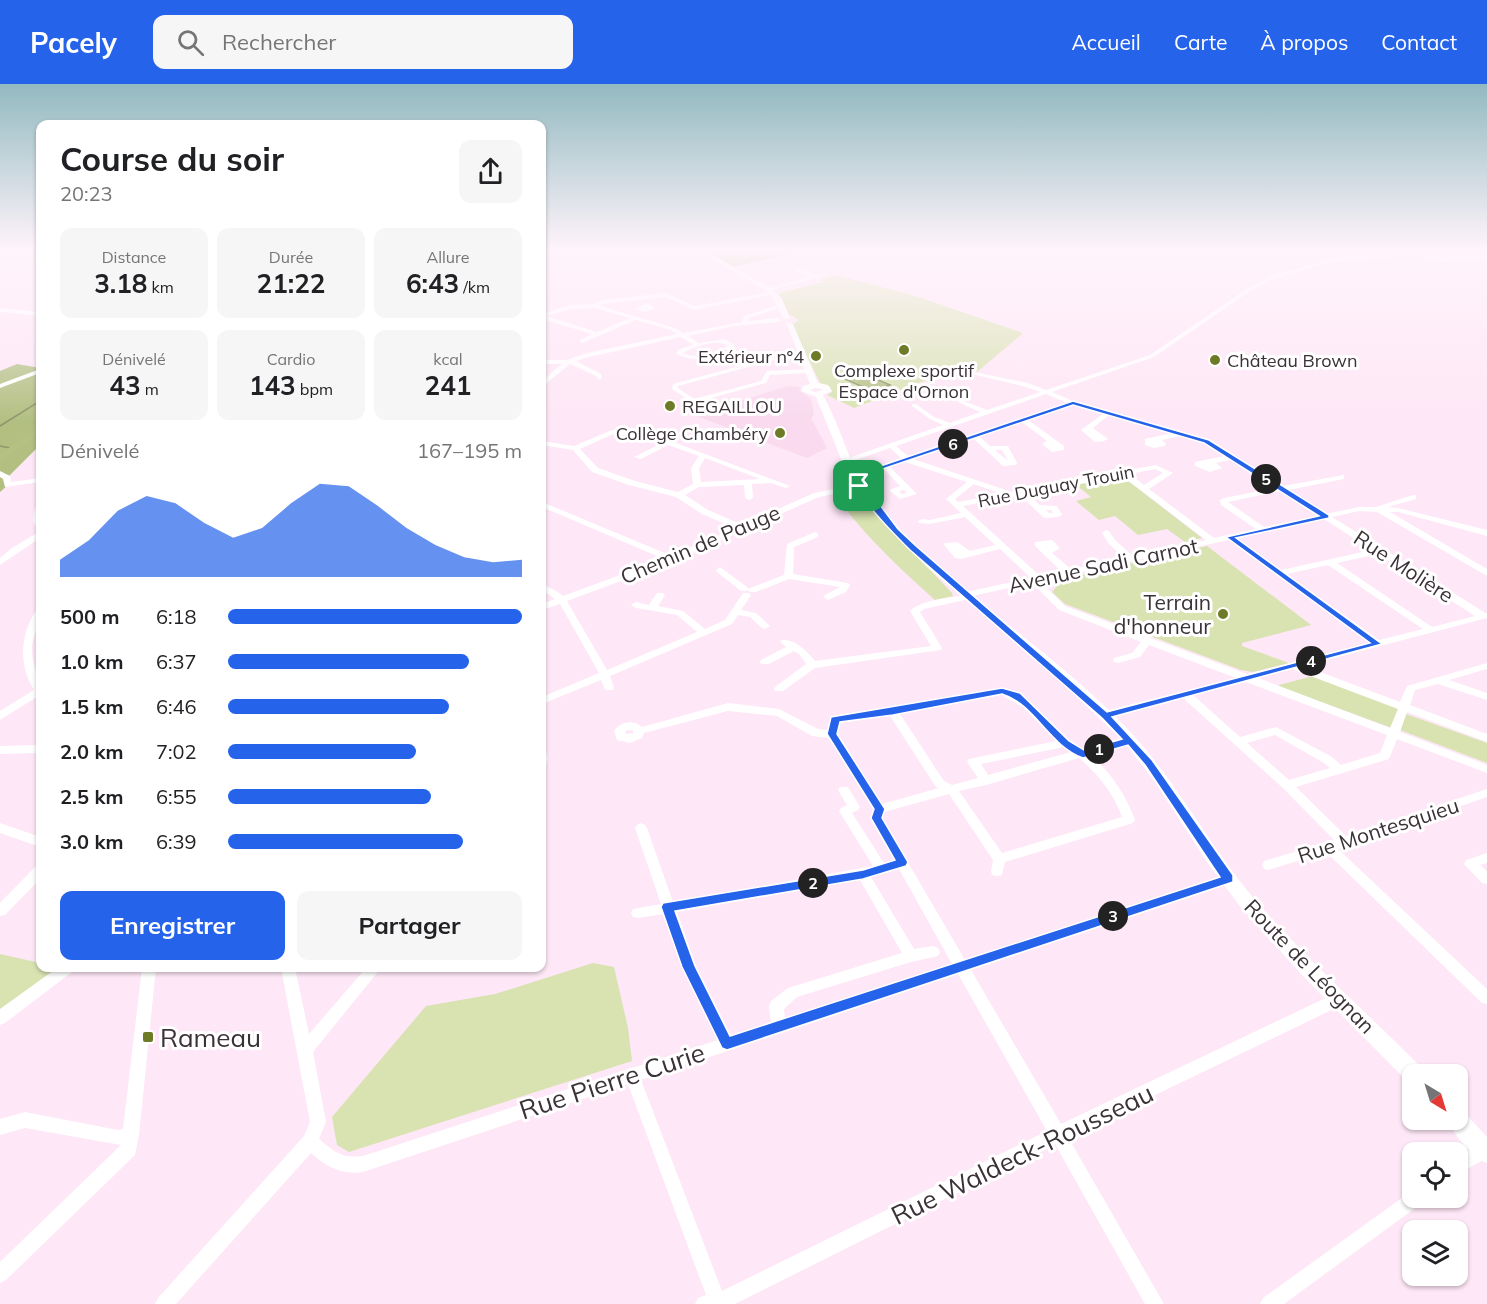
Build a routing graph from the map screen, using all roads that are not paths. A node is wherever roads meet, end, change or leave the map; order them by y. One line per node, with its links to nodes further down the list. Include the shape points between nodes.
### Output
1 (568, 308): 9 (street)
2 (602, 308): 11 (street)
3 (776, 308): 14 (street, via 746,317)
4 (781, 308): 13 (main road, Route de Léognan)
5 (1223, 308): 33 (street, via 1160,352)
6 (0, 310): 8 (street)
7 (645, 310): 11 (street)
8 (36, 314)
9 (546, 315)
10 (546, 317): 15 (street)
11 (634, 317): 15 (street); 16 (street)
12 (778, 320): 13 (main road); 14 (street)
13 (788, 320): 26 (main road, Route de Léognan)
14 (747, 322): 16 (street)
15 (597, 334): 17 (street)
16 (682, 335): 18 (street); 23 (street)
17 (582, 341)
18 (698, 345): 19 (street, via 721,341 733,346); 20 (street, via 680,353)
19 (727, 348)
20 (698, 357)
21 (772, 359): 24 (street)
22 (546, 362): 23 (street)
23 (568, 362): 29 (street, via 591,370); 30 (street)
24 (739, 368): 28 (street); 28 (street, via 675,385 675,389 693,401 764,382)
25 (957, 369): 33 (street, Rue Molière)
26 (810, 371): 28 (street); 56 (main road, Route de Léognan)
27 (36, 372): 31 (street)
28 (768, 373)
29 (600, 378)
30 (546, 380)
31 (0, 386)
32 (948, 391): 36 (street)
33 (1044, 392): 35 (street, Rue Molière); 36 (street)
34 (927, 402): 39 (street, via 910,405)
35 (1073, 403): 37 (street, Rue Molière); 38 (street, Chemin de Pauge)
36 (985, 412): 39 (street)
37 (1108, 413): 40 (street); 43 (street, Rue Molière)
38 (1023, 420): 45 (street, Chemin de Pauge); 47 (street)
39 (949, 425): 49 (street)
40 (1089, 428)
41 (596, 430): 42 (street)
42 (612, 432): 44 (street); 50 (street)
43 (1180, 434): 46 (street); 54 (street, Rue Molière, via 1206,441)
44 (650, 436)
45 (975, 436): 51 (street); 55 (street, Chemin de Pauge)
46 (1157, 439)
47 (1052, 441)
48 (546, 444): 50 (street)
49 (892, 446): 55 (street); 56 (street)
50 (575, 448): 75 (street, via 595,470)
51 (988, 448)
52 (703, 456): 53 (street, via 668,442); 63 (street); 67 (street, via 695,468)
53 (638, 457)
54 (1232, 458): 57 (street, via 1210,462 1218,468 1210,470); 72 (street, Rue Molière)
55 (908, 459): 58 (street, Chemin de Pauge); 65 (street)
56 (847, 460): 64 (main road, Route de Léognan)
57 (1199, 464)
58 (886, 467): 64 (street, Chemin de Pauge); 70 (street)
59 (0, 473): 68 (street, via 7,478)
60 (1123, 473): 71 (street); 71 (street, Rue Duguay Trouin, via 1156,467 1168,473); 74 (street, Rue Duguay Trouin)
61 (1341, 477): 72 (street)
62 (36, 481): 68 (street)
63 (773, 481): 66 (street); 69 (street)
64 (857, 481): 84 (street, Chemin de Pauge); 112 (main road, Route de Léognan, via 896,531)
65 (973, 481): 74 (street); 78 (street, via 950,499)
66 (748, 483): 67 (street); 77 (street)
67 (697, 484): 75 (street)
68 (8, 485): 73 (street)
69 (786, 486)
70 (906, 487)
71 (1143, 489): 93 (street)
72 (1282, 489): 83 (street, Rue Molière); 87 (street, via 1223,502)
73 (0, 492)
74 (1017, 494): 78 (street, Rue Duguay Trouin); 80 (street)
75 (679, 495): 86 (street)
76 (1413, 497): 81 (street)
77 (749, 498)
78 (957, 505): 82 (street)
79 (546, 506): 99 (street)
80 (1038, 507)
81 (1377, 508): 83 (street, Avenue Sadi Carnot); 89 (street, Avenue Sadi Carnot, via 1423,515); 106 (street)
82 (967, 514): 85 (street); 95 (street)
83 (1326, 516): 87 (street, Avenue Sadi Carnot); 96 (street, Rue Molière)
84 (762, 521): 86 (street); 94 (street, Chemin de Pauge)
85 (922, 521)
86 (735, 525): 94 (street)
87 (1263, 530): 92 (street, Avenue Sadi Carnot)
88 (1106, 533): 100 (street)
89 (1487, 533)
90 (815, 536): 107 (street, via 790,546)
91 (36, 537): 101 (street)
92 (1230, 537): 93 (street, Avenue Sadi Carnot); 105 (street)
93 (1213, 541): 100 (street, Avenue Sadi Carnot)
94 (705, 545): 99 (street, Chemin de Pauge)
95 (1000, 546): 98 (street); 108 (street)
96 (1379, 550): 102 (street); 119 (street, Rue Molière)
97 (1046, 552): 104 (street)
98 (968, 554)
99 (672, 559): 114 (street, Chemin de Pauge)
100 (1131, 559): 104 (street, Avenue Sadi Carnot)
101 (0, 562)
102 (1330, 562): 105 (street); 122 (street)
103 (720, 570): 110 (street)
104 (1069, 572): 108 (street, Avenue Sadi Carnot)
105 (1279, 573): 125 (street)
106 (1487, 573)
107 (788, 576): 110 (street); 113 (street, via 845,585)
108 (1036, 580): 112 (street, Avenue Sadi Carnot); 124 (street, via 1062,608)
109 (546, 589): 114 (street)
110 (748, 592): 118 (street)
111 (660, 595): 117 (street)
112 (965, 595): 128 (street, Avenue Sadi Carnot, via 915,611 937,648); 146 (main road, Route de Léognan)
113 (828, 597)
114 (562, 600): 116 (street, Chemin de Pauge); 132 (street)
115 (636, 605): 117 (street)
116 (546, 606)
117 (652, 608): 123 (street, via 680,613)
118 (738, 612): 121 (street, via 753,615); 123 (street, via 729,622)
119 (1484, 616): 122 (street)
120 (36, 618): 136 (street, via 26,647)
121 (765, 626)
122 (1431, 630): 125 (street)
123 (703, 632): 132 (street)
124 (1147, 641): 126 (street, via 1137,654); 134 (street)
125 (1377, 644): 129 (street)
126 (1118, 660)
127 (765, 662): 128 (street, via 790,645 803,652)
128 (812, 665): 138 (street)
129 (1292, 666): 134 (street); 143 (street)
130 (1487, 666): 131 (street)
131 (1472, 671): 133 (street); 135 (street)
132 (605, 675): 137 (street); 142 (street)
133 (1487, 676)
134 (1248, 677): 140 (street); 149 (street)
135 (1441, 681): 141 (street); 143 (street, via 1411,688)
136 (36, 686)
137 (609, 688)
138 (779, 689)
139 (36, 693): 145 (street)
140 (1187, 696): 146 (street); 151 (street)
141 (1487, 698)
142 (546, 699)
143 (1404, 708): 149 (street); 150 (street)
144 (893, 712): 148 (street, via 835,720); 153 (street, via 1002,691 1017,695); 162 (street, via 940,784)
145 (0, 716)
146 (1105, 716): 152 (main road, Route de Léognan)
147 (639, 731): 148 (street, via 728,707 779,713 816,734)
148 (832, 734): 164 (street)
149 (1394, 734): 157 (street, via 1385,756); 158 (street)
150 (1487, 738)
151 (1237, 739): 157 (street, via 1276,731); 160 (street)
152 (1130, 740): 156 (street); 176 (main road, Route de Léognan, via 1164,783)
153 (1065, 743): 156 (street); 159 (street, via 974,762)
154 (36, 749): 155 (street)
155 (0, 750)
156 (1083, 754): 159 (street); 162 (street, via 1116,790 1129,820 998,865)
157 (1339, 769): 160 (street)
158 (1487, 769)
159 (986, 781): 162 (street)
160 (1287, 785): 168 (street)
161 (844, 790): 173 (street, via 854,807 845,811)
162 (952, 790): 164 (street)
163 (1487, 793): 168 (street, Rue Montesquieu)
164 (879, 809): 171 (street, via 876,818)
165 (0, 828): 167 (street)
166 (642, 828): 178 (street)
167 (36, 841)
168 (1344, 842): 169 (street, Rue Montesquieu)
169 (1328, 847): 172 (street, Rue Montesquieu); 188 (street)
170 (1487, 858): 177 (street, via 1470,864)
171 (902, 862): 173 (street); 183 (street)
172 (1268, 865)
173 (881, 869): 174 (street)
174 (863, 874): 178 (street); 182 (street)
175 (36, 875): 179 (street)
176 (1228, 879): 183 (street, Rue Pierre Curie); 189 (main road, Route de Léognan)
177 (1487, 879)
178 (667, 907): 180 (street); 192 (street, via 689,967)
179 (0, 911)
180 (638, 913)
181 (933, 952): 182 (street)
182 (910, 956): 191 (street, via 793,992 776,1006)
183 (962, 966): 191 (street, Rue Pierre Curie); 198 (street)
184 (62, 972): 190 (street)
185 (149, 972): 199 (street)
186 (289, 972): 193 (street)
187 (371, 972): 193 (street)
188 (1487, 998)
189 (1339, 999): 194 (main road, Route de Léognan); 198 (street, Rue Waldeck-Rousseau)
190 (0, 1018)
191 (779, 1026): 192 (street, Rue Pierre Curie)
192 (727, 1044): 195 (street, Rue Pierre Curie)
193 (305, 1050): 200 (street, via 318,1122)
194 (1404, 1064)
195 (632, 1075): 200 (street, Rue Pierre Curie, via 363,1164 346,1167); 206 (street)
196 (0, 1127): 199 (street, via 25,1120 118,1138)
197 (1467, 1130): 201 (main road)
198 (1058, 1134): 206 (street, Rue Waldeck-Rousseau); 207 (street)
199 (131, 1135): 204 (street, via 129,1149 121,1158)
200 (310, 1142): 205 (street)
201 (1486, 1151): 202 (street)
202 (1468, 1161)
203 (1402, 1207): 208 (street)
204 (0, 1274)
205 (164, 1304)
206 (713, 1304)
207 (1155, 1304)
208 (1269, 1304)

